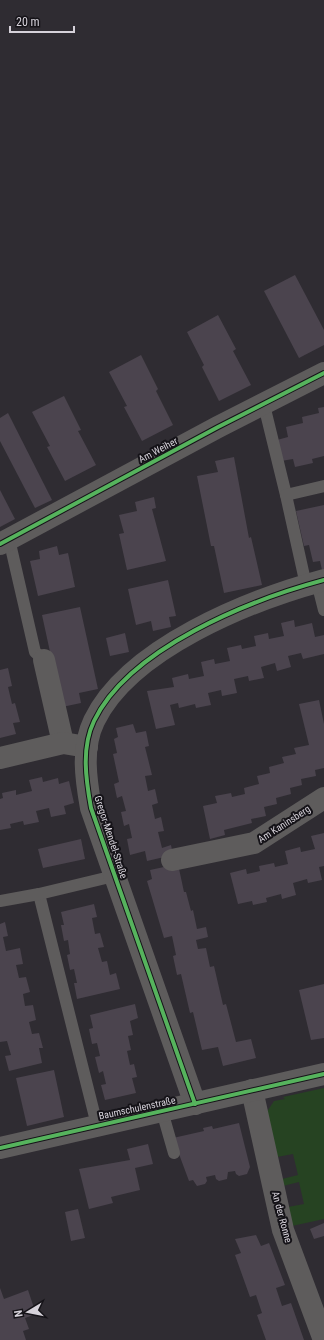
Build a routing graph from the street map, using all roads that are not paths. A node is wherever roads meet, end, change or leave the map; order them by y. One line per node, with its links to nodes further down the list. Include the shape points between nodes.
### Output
1 (324, 374): 2 (street, Am Weiher)
2 (264, 405): 4 (lane); 5 (street, Am Weiher)
3 (324, 486): 4 (lane)
4 (286, 495): 6 (lane)
5 (4, 541): 8 (lane, via 35,652)
6 (316, 582): 7 (lane); 10 (street, Gregor-Mendel-Straße, via 220,617 164,649 120,684 105,702 94,722)
7 (324, 610)
8 (44, 660): 9 (street)
9 (63, 743): 10 (street); 11 (street)
10 (87, 747): 14 (street, Gregor-Mendel-Straße, via 86,778 91,808)
11 (0, 758)
12 (324, 798): 13 (street, Am Kaninsberg, via 254,843)
13 (172, 860)
14 (114, 876): 15 (lane); 19 (street, Gregor-Mendel-Straße)
15 (39, 894): 16 (lane); 21 (lane, Baumschulenstraße)
16 (0, 901)
17 (324, 1074): 18 (street, Baumschulenstraße)
18 (252, 1090): 19 (street, Baumschulenstraße); 24 (street, An der Ronne, via 283,1230)
19 (195, 1104): 20 (street, Baumschulenstraße)
20 (162, 1111): 21 (street, Baumschulenstraße); 23 (lane)
21 (97, 1125): 22 (street, Baumschulenstraße)
22 (1, 1144)
23 (174, 1153)
24 (324, 1340)

